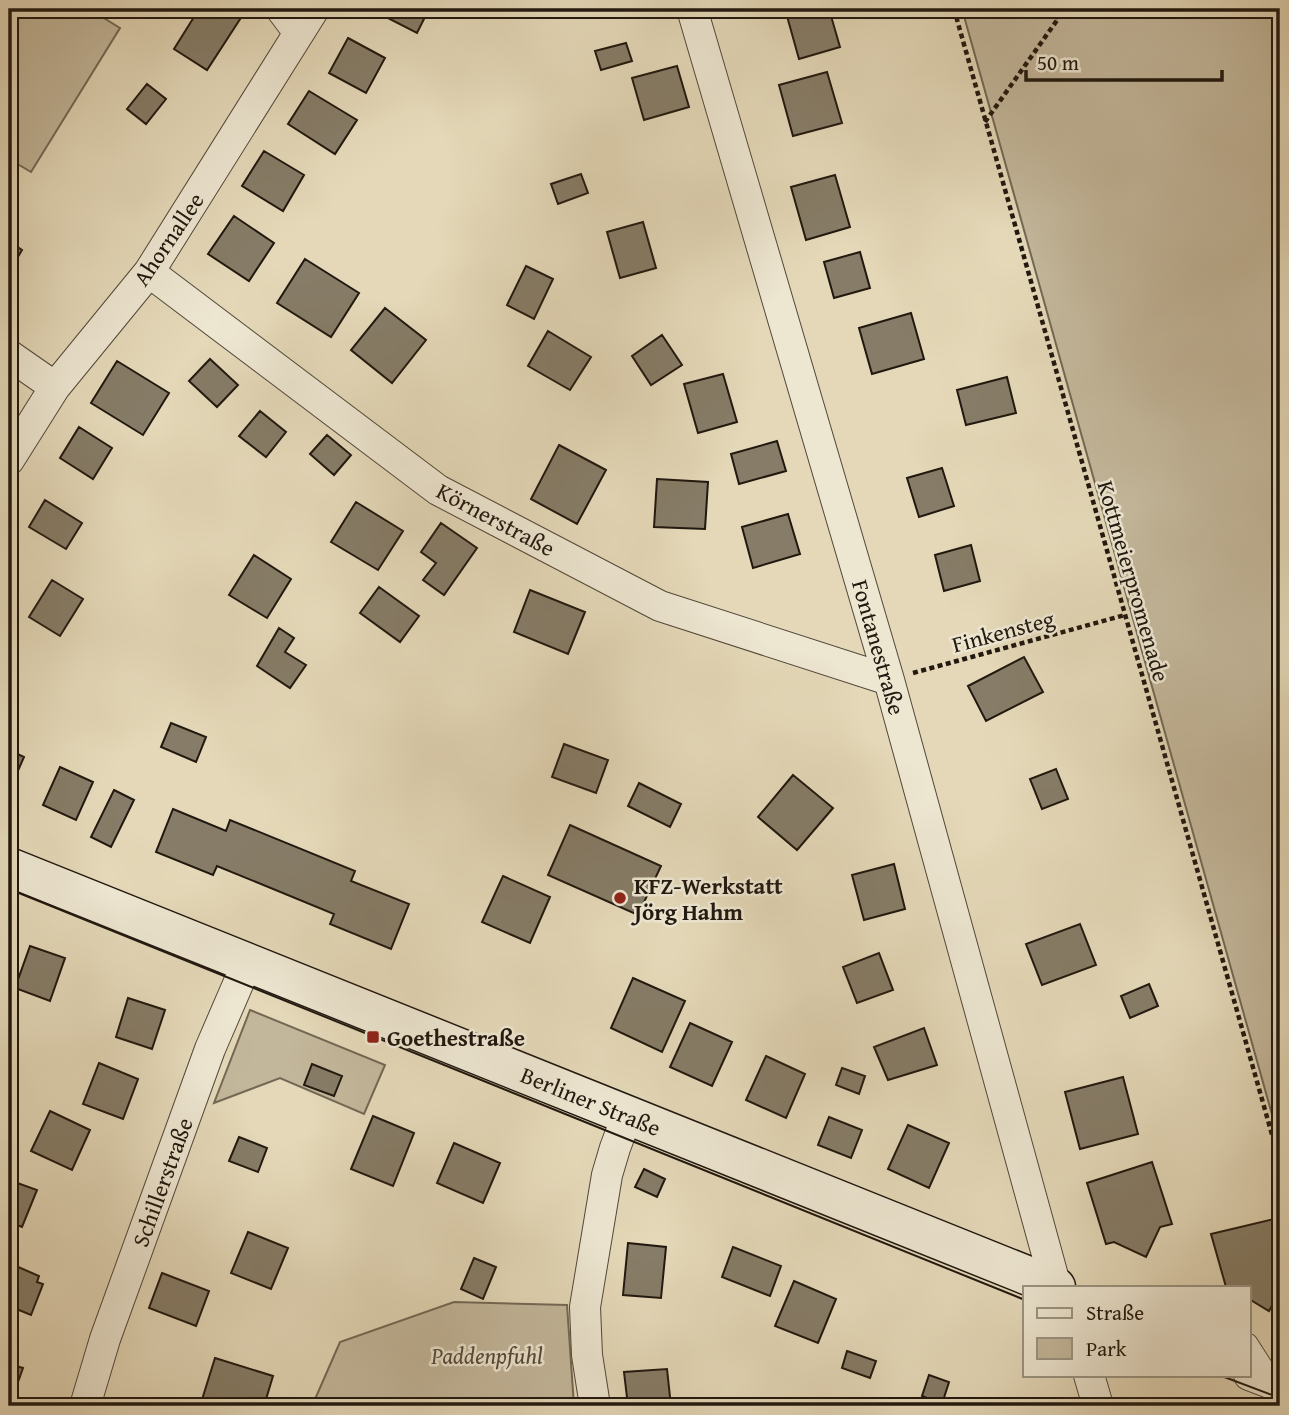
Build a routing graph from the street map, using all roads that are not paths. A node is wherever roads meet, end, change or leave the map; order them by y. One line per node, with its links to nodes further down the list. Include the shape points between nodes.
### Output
1 (281, 9): 3 (street)
2 (692, 9): 8 (street, Fontanestraße)
3 (307, 21): 4 (street, Ahornallee)
4 (149, 272): 6 (street, Ahornallee); 8 (street, Körnerstraße, via 438,490 660,606)
5 (9, 355): 6 (street)
6 (55, 387): 7 (street, Ahornallee)
7 (9, 460)
8 (889, 680): 13 (street, Fontanestraße)
9 (9, 867): 10 (street, Berliner Straße)
10 (248, 961): 11 (street, Berliner Straße); 18 (street, Schillerstraße, via 205,1062)
11 (627, 1116): 12 (street, Berliner Straße); 19 (street, via 607,1175 585,1307)
12 (1053, 1286)
13 (1056, 1286)
14 (1250, 1344): 17 (lane)
15 (1250, 1375): 17 (street)
16 (1089, 1376): 20 (street)
17 (1279, 1387)
18 (85, 1406)
19 (595, 1406)
20 (1098, 1406)

